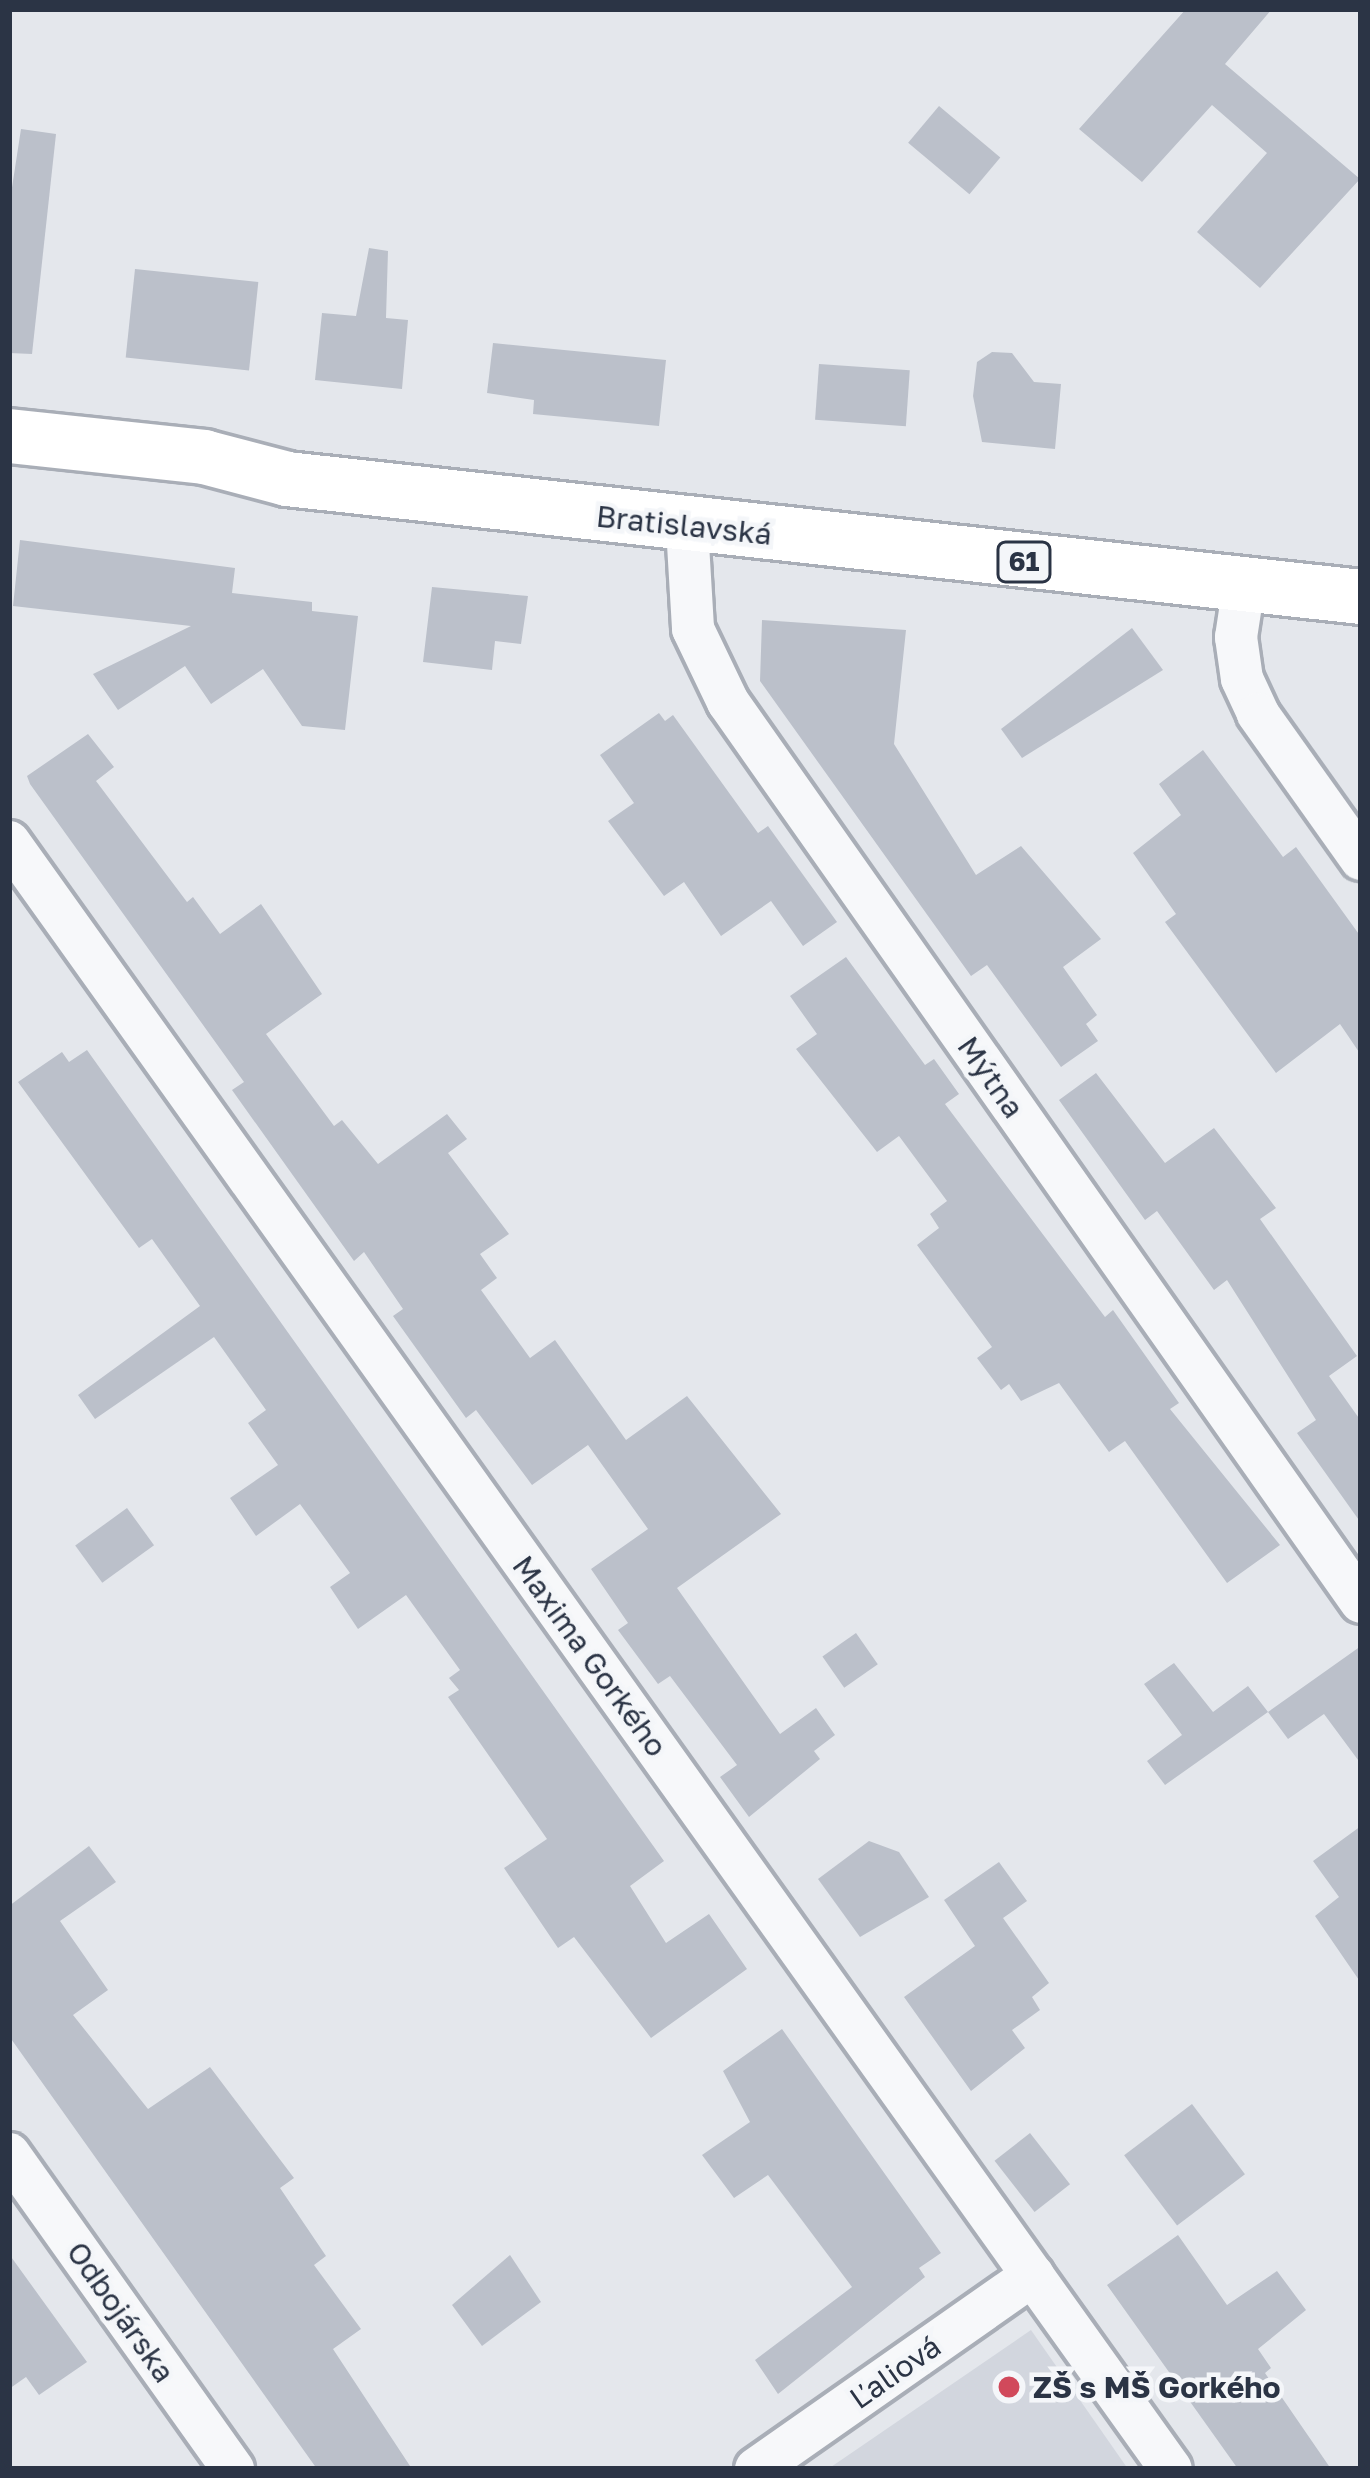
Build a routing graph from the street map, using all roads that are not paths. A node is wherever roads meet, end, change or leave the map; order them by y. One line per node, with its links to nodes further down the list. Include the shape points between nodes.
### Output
1 (9, 436): 2 (main road, Bratislavská / 61)
2 (687, 526): 3 (main road, Bratislavská / 61); 7 (street, Mýtna, via 693,629 728,702)
3 (1244, 585): 4 (main road, Bratislavská / 61); 6 (street, via 1236,638 1242,680)
4 (1361, 597)
5 (9, 842): 9 (street, Maxima Gorkého)
6 (1350, 843)
7 (1361, 1601)
8 (9, 2154): 10 (street, Odbojárska)
9 (1033, 2276): 11 (street, Ľaliová); 12 (street, Maxima Gorkého)
10 (233, 2469)
11 (756, 2469)
12 (1171, 2469)

